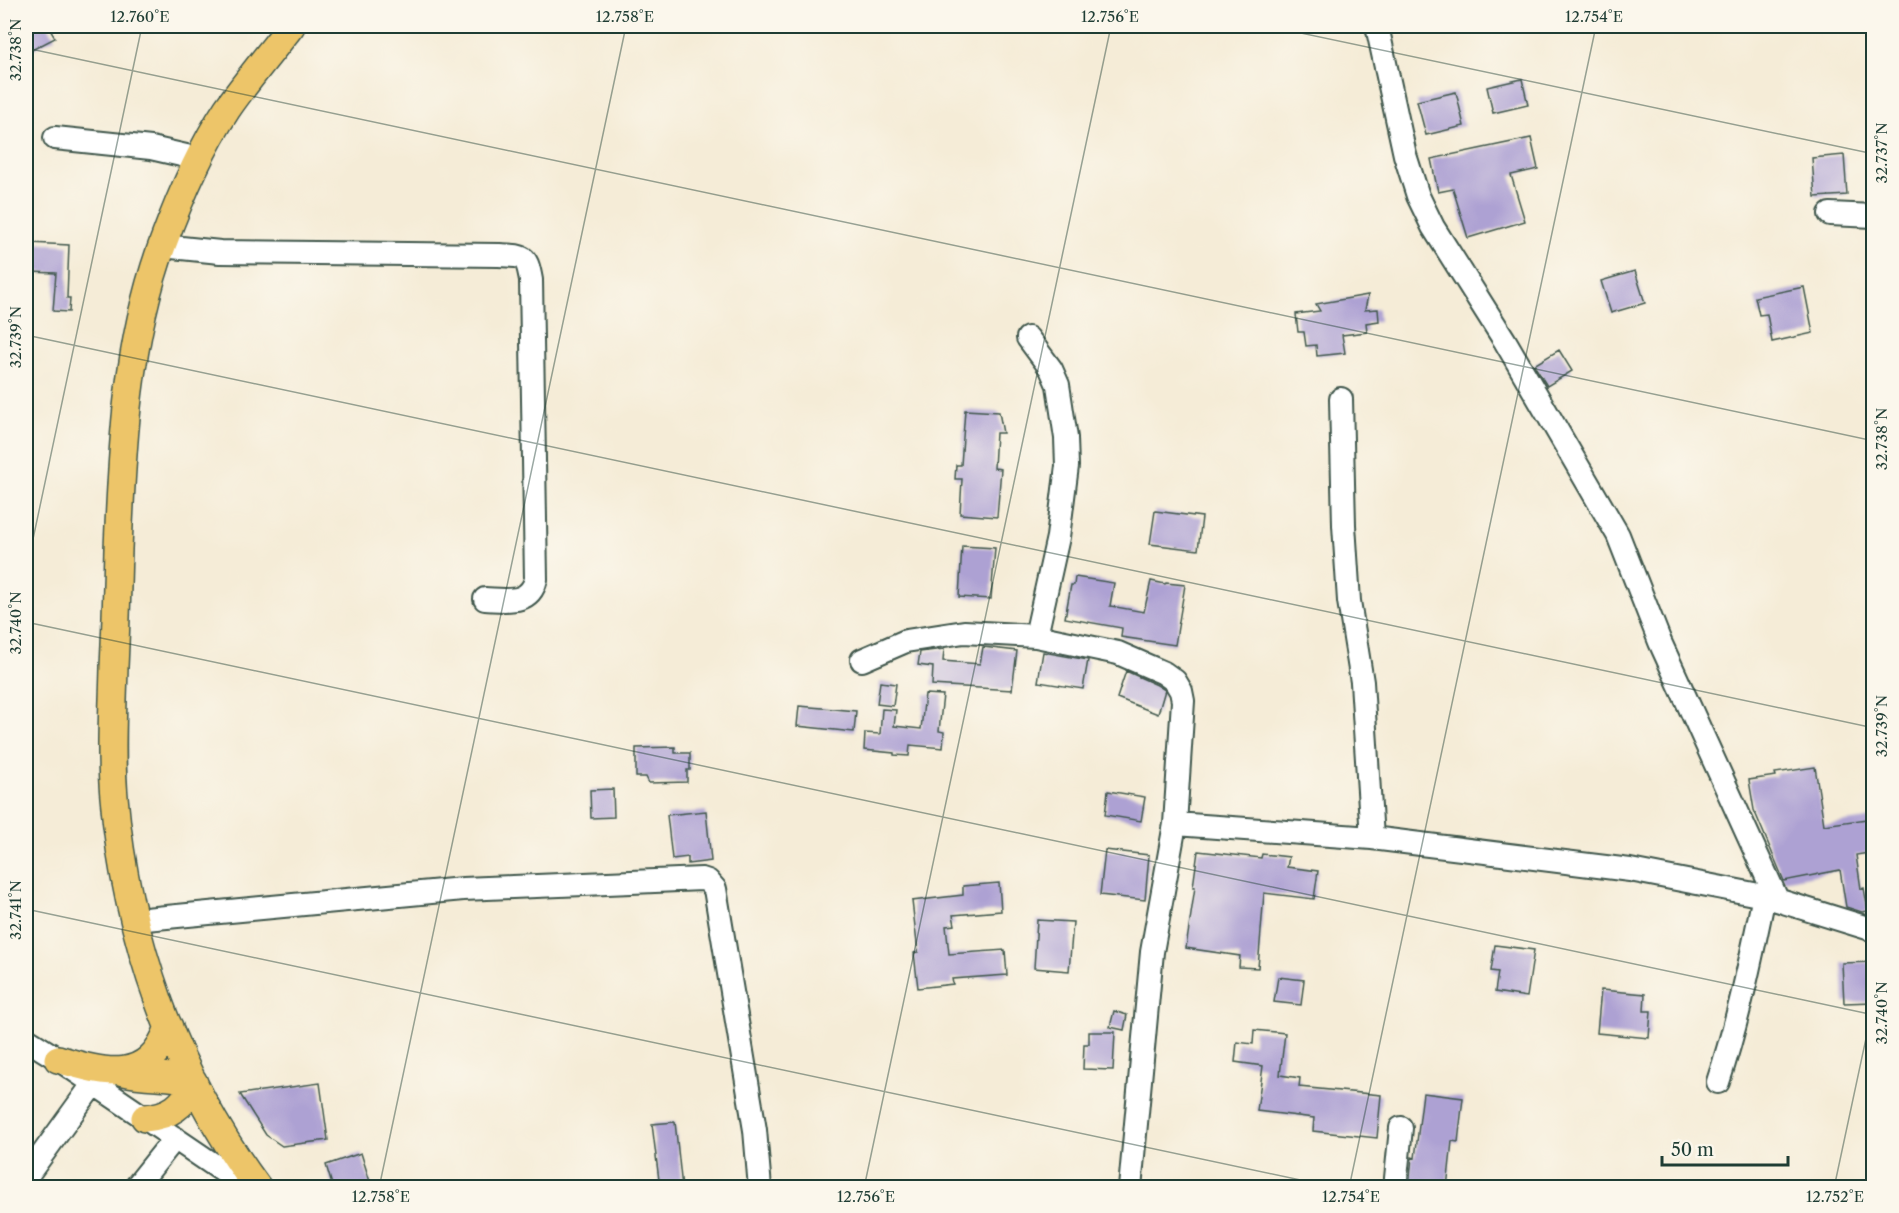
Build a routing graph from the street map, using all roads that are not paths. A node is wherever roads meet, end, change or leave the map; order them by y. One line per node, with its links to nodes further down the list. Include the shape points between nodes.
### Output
1 (291, 26): 4 (main road, via 226,111)
2 (1377, 26): 15 (street, via 1405,155 1418,196 1618,536)
3 (55, 138): 4 (street, via 151,148)
4 (199, 159): 7 (main road)
5 (1830, 214): 6 (street)
6 (1874, 216)
7 (162, 246): 10 (street, via 220,252 499,255 525,259 531,280 536,579 527,596); 16 (main road, via 143,312 130,384 119,527 112,766 118,830)
8 (1028, 339): 11 (street, via 1052,369 1058,385 1068,466 1058,537)
9 (1341, 399): 14 (street, via 1349,601 1362,682)
10 (485, 599)
11 (1036, 636): 12 (street, via 964,632 906,641); 13 (street, via 1118,653 1174,681 1183,701)
12 (862, 660)
13 (1175, 824): 14 (street); 33 (street, via 1152,952)
14 (1372, 838): 15 (street, via 1630,870)
15 (1770, 897): 17 (street); 23 (street)
16 (135, 920): 18 (main road); 32 (street, via 463,889 708,881 715,889 755,1130)
17 (1874, 930)
18 (168, 1027): 21 (main road, via 152,1056); 22 (main road)
19 (26, 1039): 20 (street)
20 (58, 1059): 21 (main road, via 93,1070); 24 (street)
21 (122, 1072): 22 (main road, via 174,1076)
22 (194, 1082): 25 (main road, via 181,1105 170,1113); 31 (main road)
23 (1718, 1082)
24 (94, 1083): 25 (street); 28 (street)
25 (145, 1118): 27 (street)
26 (1401, 1128): 34 (street)
27 (175, 1138): 29 (street); 30 (street)
28 (26, 1177)
29 (135, 1188)
30 (248, 1188)
31 (258, 1188)
32 (760, 1188)
33 (1130, 1188)
34 (1395, 1188)

